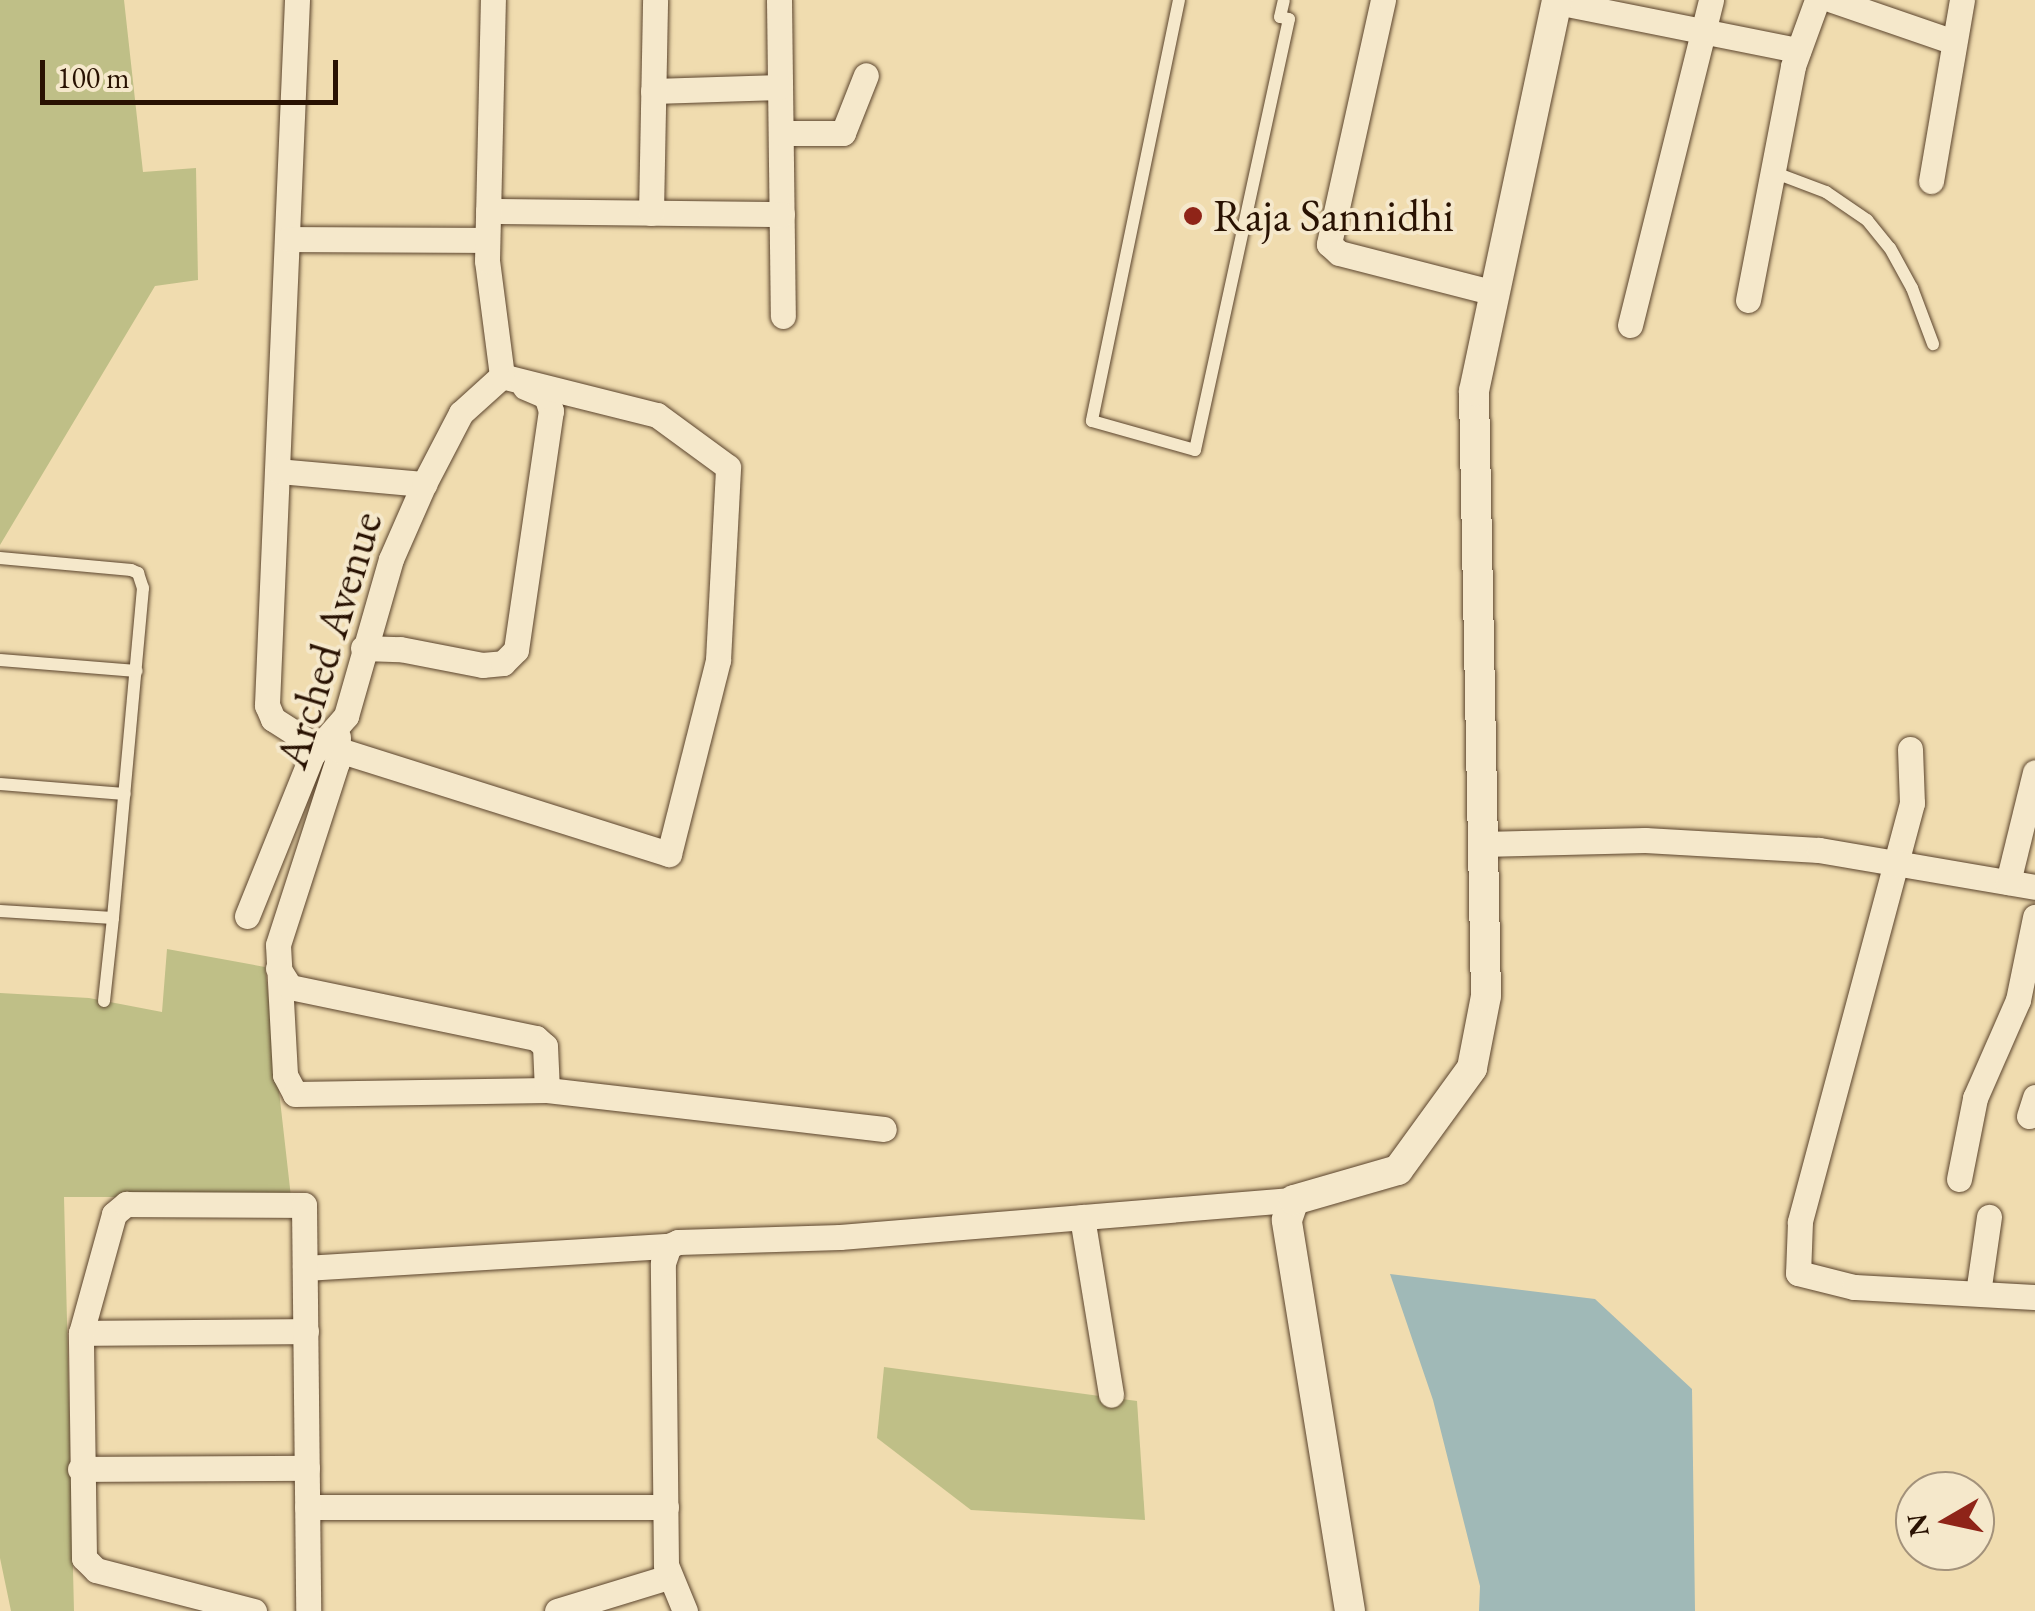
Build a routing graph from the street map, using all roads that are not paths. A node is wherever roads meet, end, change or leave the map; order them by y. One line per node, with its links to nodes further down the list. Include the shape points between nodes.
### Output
1 (298, 0): 25 (street)
2 (493, 0): 22 (street)
3 (654, 0): 18 (street)
4 (778, 0): 17 (street)
5 (1179, 0): 6 (lane, via 1092,421 1195,450 1289,19 1280,17)
6 (1284, 0)
7 (1383, 0): 27 (street, via 1329,244 1339,254)
8 (1710, 0): 13 (street)
9 (1817, 0): 15 (street)
10 (1832, 0): 14 (street)
11 (1962, 0): 14 (street)
12 (1557, 1): 13 (street); 27 (street)
13 (1703, 30): 15 (street); 30 (street)
14 (1954, 42): 21 (street)
15 (1798, 50): 20 (street)
16 (866, 75): 19 (street, via 843,132)
17 (780, 88): 18 (street); 19 (street)
18 (653, 91): 23 (street)
19 (780, 133): 24 (street)
20 (1773, 172): 28 (street); 31 (lane, via 1826,192 1867,220 1912,288)
21 (1932, 181)
22 (488, 211): 23 (street); 26 (street)
23 (651, 213): 24 (street)
24 (782, 214): 29 (street)
25 (288, 239): 26 (street); 33 (street)
26 (486, 240): 32 (street)
27 (1495, 293): 44 (street, via 1474,391)
28 (1748, 300)
29 (784, 316)
30 (1630, 325)
31 (1933, 344)
32 (502, 376): 34 (street, Arched Avenue, via 460,413); 36 (street, via 546,396 551,411 516,650 503,662 482,665); 39 (street, via 658,415 728,466 718,660 669,854)
33 (278, 471): 34 (street); 39 (street, via 267,705 274,719)
34 (424, 484): 36 (street, Arched Avenue)
35 (0, 558): 38 (lane, via 138,573 144,588)
36 (362, 648): 39 (street, Arched Avenue, via 346,716)
37 (0, 660): 38 (lane)
38 (137, 671): 43 (lane)
39 (331, 741): 49 (street); 52 (street, Arched Avenue, via 278,945)
40 (1910, 749): 45 (street, via 1914,790)
41 (2035, 772): 46 (street)
42 (0, 784): 43 (lane)
43 (125, 794): 50 (lane)
44 (1482, 844): 45 (street, via 1661,841 1820,850); 57 (street, via 1486,996 1472,1068 1398,1170)
45 (1898, 863): 46 (street); 62 (street, via 1800,1222 1798,1274 1854,1288)
46 (2008, 882): 47 (street)
47 (2035, 887)
48 (0, 911): 50 (lane)
49 (246, 916)
50 (113, 918): 53 (lane)
51 (2035, 918): 56 (street, via 2018,1000 1975,1098)
52 (278, 968): 54 (street, via 290,986 536,1038 544,1046); 54 (street, Arched Avenue, via 285,1075 295,1094)
53 (104, 1001)
54 (547, 1090): 55 (street)
55 (884, 1130)
56 (1959, 1179)
57 (1294, 1200): 59 (street); 76 (street, via 1287,1220)
58 (1989, 1217): 62 (street)
59 (1082, 1218): 60 (street); 66 (street)
60 (670, 1246): 61 (street); 70 (street, via 663,1263)
61 (305, 1268): 64 (street); 65 (street, via 304,1205 126,1204 114,1214)
62 (1978, 1294): 63 (street)
63 (2035, 1297)
64 (306, 1331): 65 (street); 67 (street)
65 (80, 1332): 68 (street)
66 (1111, 1395)
67 (307, 1468): 68 (street); 69 (street)
68 (80, 1469): 72 (street, via 84,1558 96,1570)
69 (307, 1507): 70 (street); 73 (street)
70 (666, 1507): 71 (street)
71 (668, 1577): 74 (street); 75 (street)
72 (254, 1611)
73 (308, 1611)
74 (557, 1611)
75 (685, 1611)
76 (1350, 1611)

